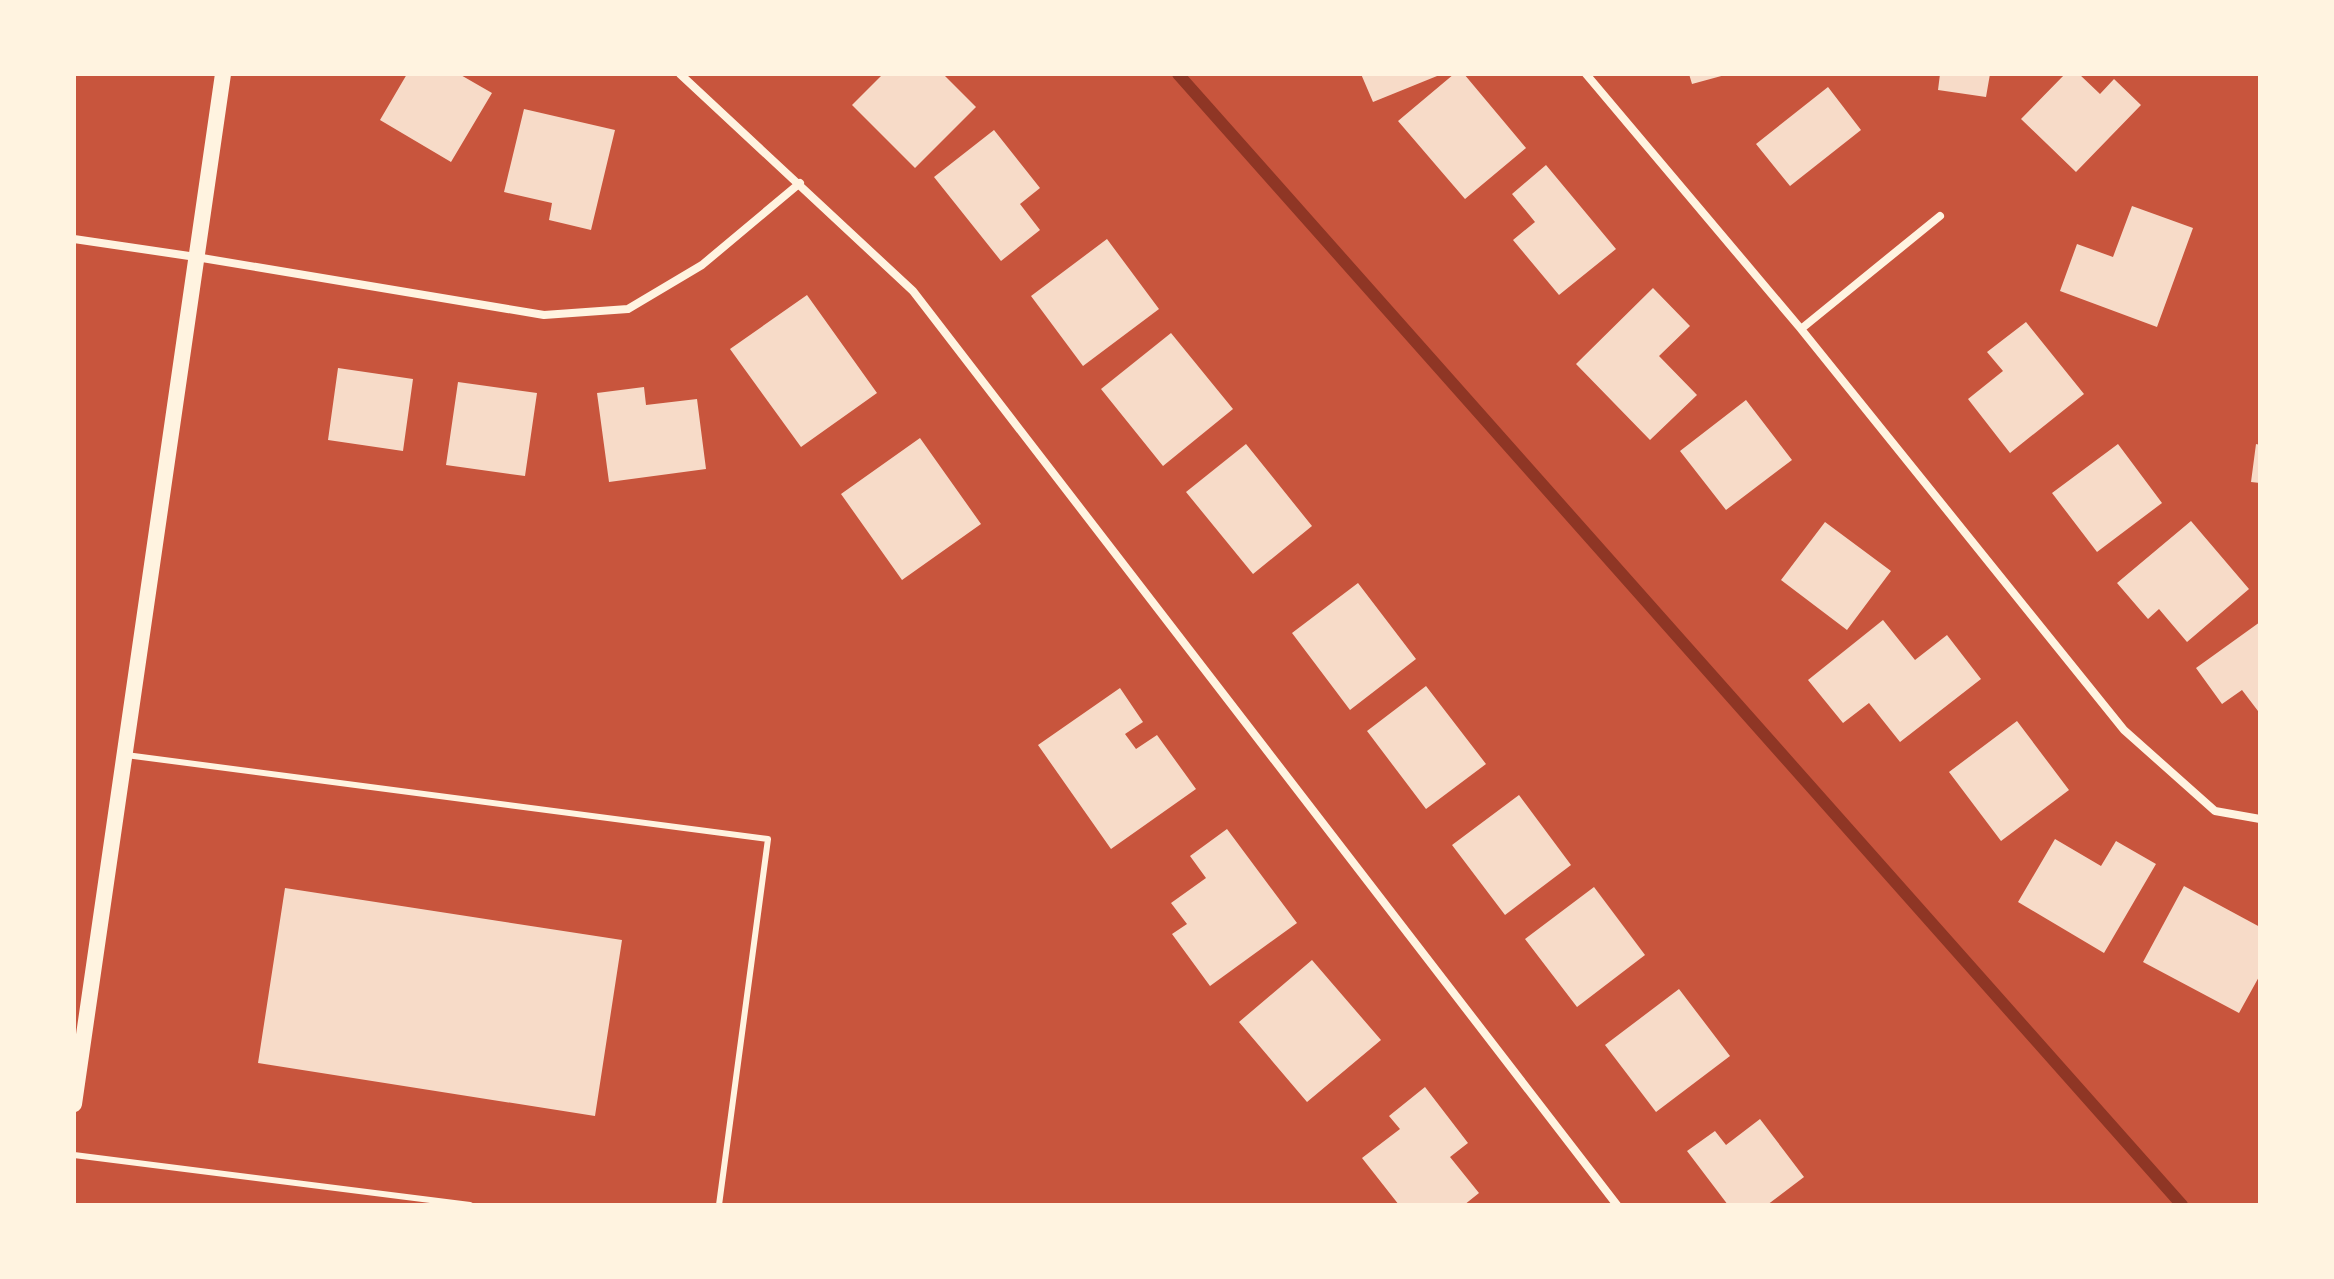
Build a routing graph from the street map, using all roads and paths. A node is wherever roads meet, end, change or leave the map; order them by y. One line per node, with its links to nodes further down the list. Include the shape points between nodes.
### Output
1 (223, 74): 7 (main road)
2 (680, 74): 4 (street)
3 (1586, 74): 8 (street)
4 (800, 183): 7 (street, via 702,265 628,309 544,315); 15 (street, via 913,291)
5 (1940, 216): 8 (street)
6 (74, 239): 7 (street)
7 (196, 257): 9 (main road)
8 (1801, 329): 10 (street, via 2124,730 2215,811)
9 (124, 755): 11 (main road); 14 (lane, via 768,839)
10 (2260, 819)
11 (74, 1104)
12 (74, 1155): 13 (lane)
13 (470, 1205)
14 (719, 1205)
15 (1617, 1205)

